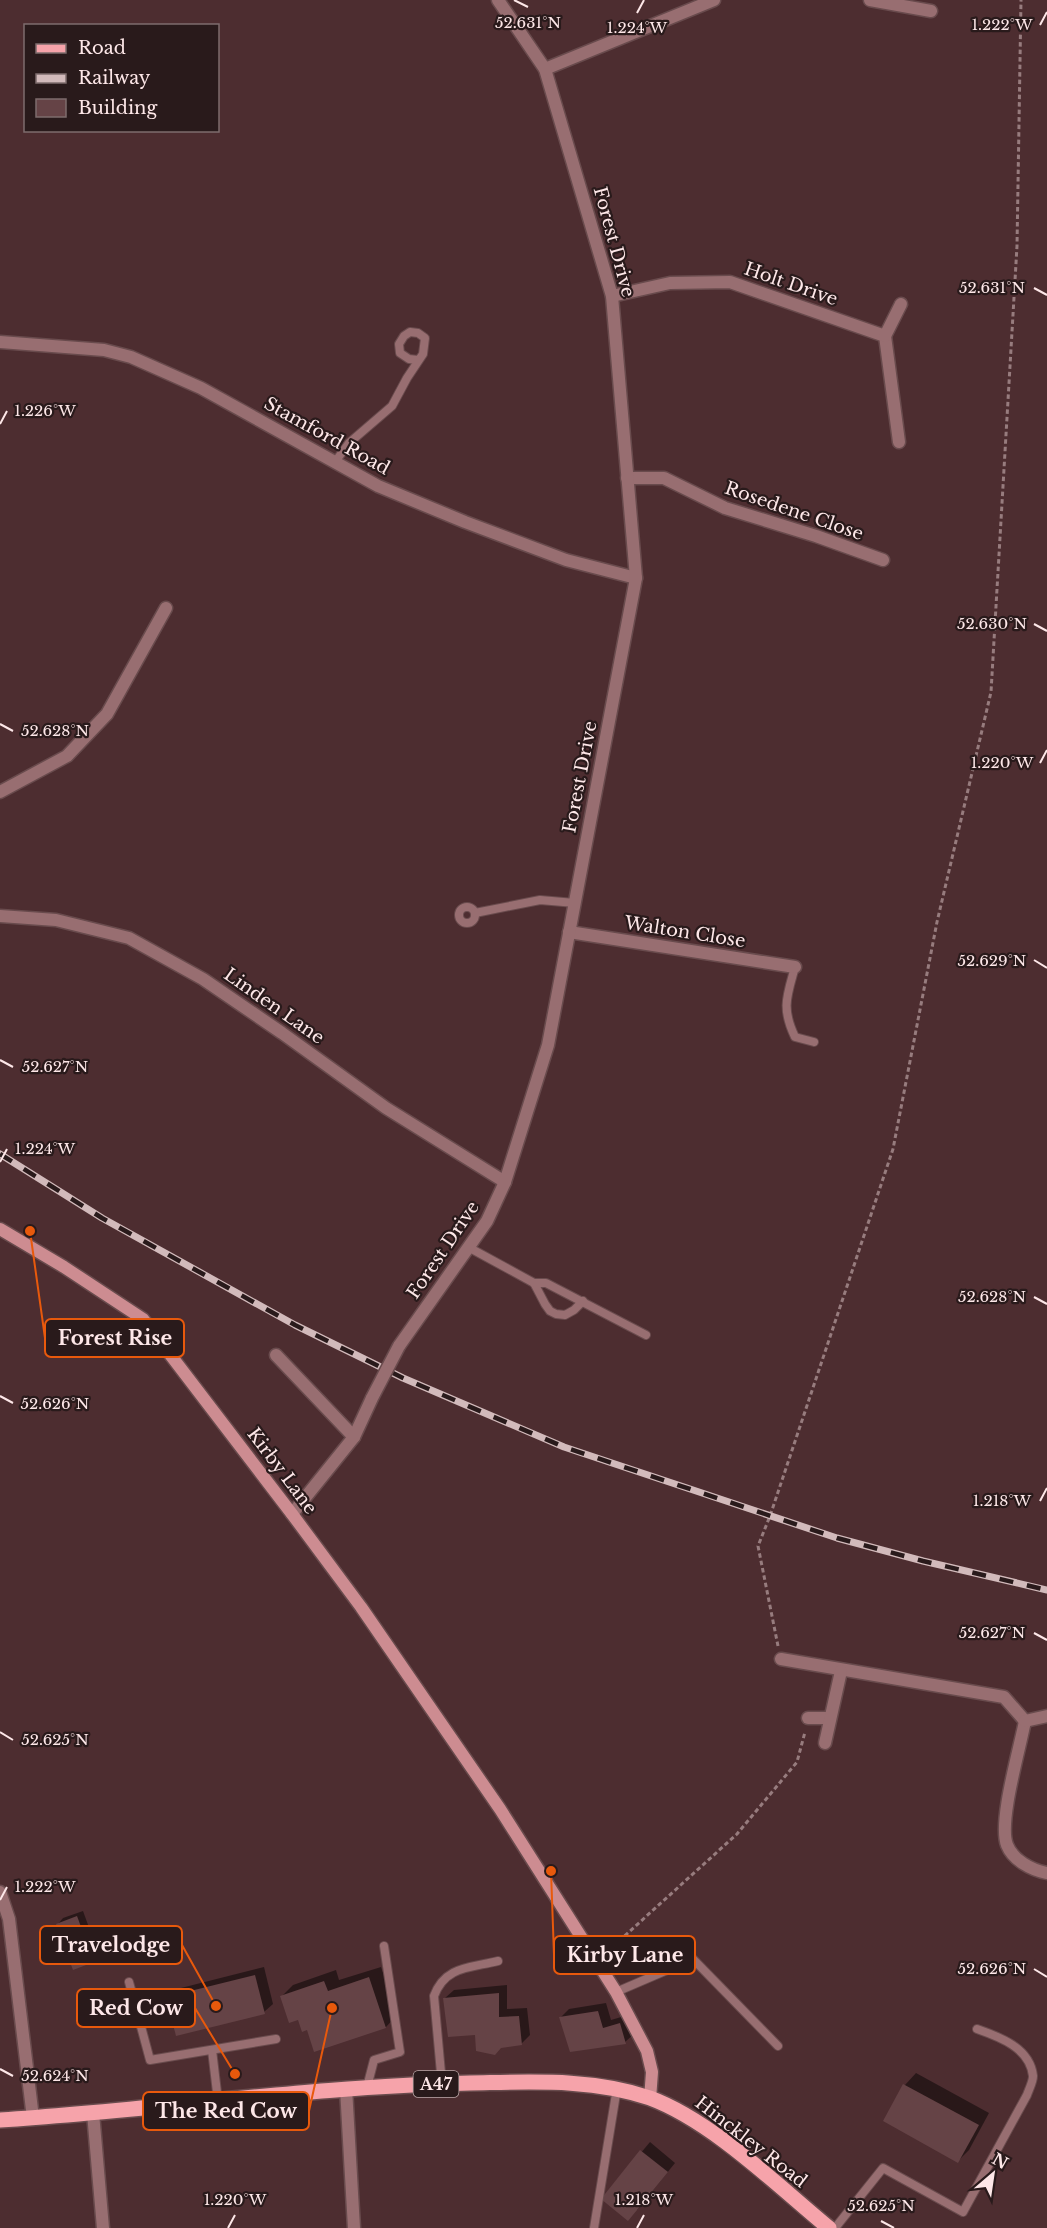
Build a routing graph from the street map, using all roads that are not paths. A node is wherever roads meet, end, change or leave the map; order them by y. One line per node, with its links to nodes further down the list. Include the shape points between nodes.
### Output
1 (498, 0): 5 (street, Forest Drive)
2 (714, 0): 5 (street)
3 (870, 0): 4 (street)
4 (931, 10)
5 (545, 69): 6 (street, Forest Drive)
6 (612, 296): 8 (street, Holt Drive, via 670,283 730,282); 13 (street, Forest Drive)
7 (901, 304): 8 (street)
8 (885, 336): 11 (street)
9 (0, 342): 12 (street, Stamford Road, via 104,350 131,357 201,388)
10 (418, 360): 12 (lane, via 392,406 349,443)
11 (899, 442)
12 (335, 462): 15 (street, Stamford Road, via 378,486 465,522 566,560)
13 (627, 478): 14 (street, Rosedene Close, via 664,478 725,508); 15 (street, Forest Drive)
14 (883, 560)
15 (636, 578): 18 (street, Forest Drive)
16 (166, 608): 17 (street, via 107,714 67,756)
17 (0, 792)
18 (574, 903): 19 (lane, via 540,900); 21 (street, Forest Drive)
19 (475, 913)
20 (0, 916): 24 (street, Linden Lane, via 56,920 129,938 203,979 386,1108)
21 (569, 932): 22 (street, Walton Close); 24 (street, Forest Drive, via 548,1045)
22 (795, 967): 23 (lane, via 785,1000 788,1022 795,1037)
23 (814, 1042)
24 (505, 1182): 26 (street, Forest Drive, via 487,1221)
25 (0, 1229): 32 (street, Kirby Lane, via 142,1320)
26 (468, 1247): 27 (lane); 31 (street, Forest Drive, bridge, via 399,1346)
27 (534, 1283): 28 (lane, via 546,1283); 28 (lane, via 545,1304 556,1314 565,1315)
28 (583, 1301): 29 (lane)
29 (646, 1335)
30 (276, 1355): 31 (street)
31 (354, 1437): 32 (street, Forest Drive)
32 (292, 1514): 45 (street, Kirby Lane, via 500,1809)
33 (781, 1659): 34 (street)
34 (841, 1671): 36 (street); 38 (street, via 1004,1697)
35 (1047, 1716): 38 (street)
36 (829, 1718): 37 (street); 39 (street)
37 (808, 1719)
38 (1025, 1721): 40 (street, via 1005,1821 1006,1844 1017,1859)
39 (825, 1743)
40 (1047, 1873)
41 (0, 1892): 57 (street, via 9,1919)
42 (384, 1946): 51 (lane, via 400,2052 374,2060)
43 (498, 1961): 50 (lane, via 451,1973 438,1986 434,1996)
44 (129, 1982): 49 (lane, via 150,2060)
45 (616, 1992): 48 (lane, via 693,1959); 54 (street, Kirby Lane, via 647,2051 652,2072)
46 (977, 2029): 63 (lane, via 1017,2047 1033,2078 963,2212 883,2168)
47 (276, 2039): 49 (lane)
48 (778, 2046)
49 (212, 2050): 55 (lane)
50 (442, 2084): 51 (main road, Hinckley Road / A47); 53 (main road, Hinckley Road / A47, via 535,2082)
51 (368, 2087): 52 (main road, Hinckley Road / A47)
52 (346, 2088): 55 (main road, Hinckley Road / A47); 60 (street)
53 (617, 2088): 54 (main road, Hinckley Road / A47); 61 (lane)
54 (650, 2099): 62 (main road, Hinckley Road / A47, via 680,2111 707,2129)
55 (218, 2101): 56 (main road, Hinckley Road / A47)
56 (93, 2113): 57 (main road, Hinckley Road / A47); 59 (street)
57 (33, 2118): 58 (main road, Hinckley Road / A47)
58 (0, 2120)
59 (103, 2228)
60 (354, 2228)
61 (594, 2228)
62 (829, 2228)
63 (835, 2228)

